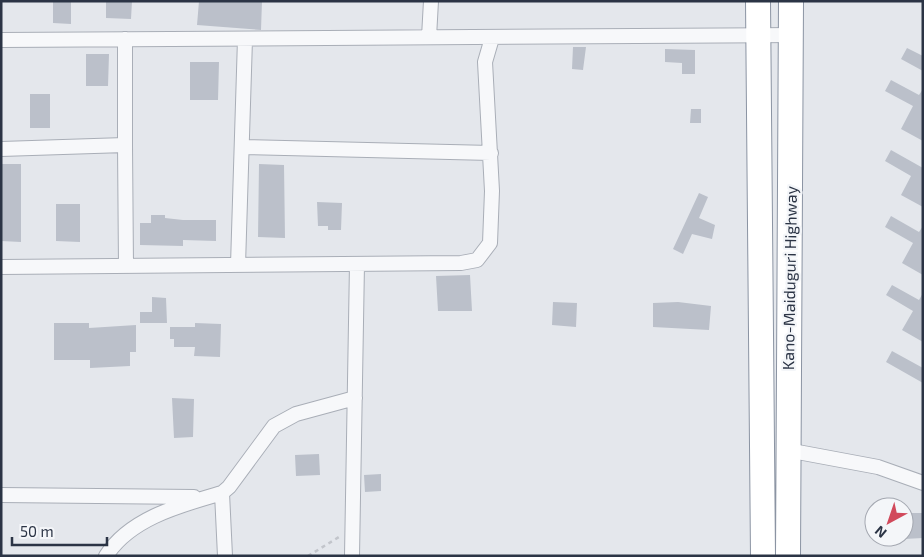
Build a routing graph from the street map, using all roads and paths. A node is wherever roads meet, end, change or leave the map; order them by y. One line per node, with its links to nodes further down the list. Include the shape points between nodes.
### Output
1 (431, 1): 6 (street)
2 (758, 1): 4 (highway, Kano-Maiduguri Highway)
3 (791, 1): 5 (highway, Kano-Maiduguri Highway)
4 (758, 34): 5 (street); 7 (street); 30 (highway, Kano-Maiduguri Highway)
5 (791, 35): 20 (highway, Kano-Maiduguri Highway)
6 (429, 37): 7 (street); 9 (street)
7 (492, 38): 14 (street, via 485,62)
8 (125, 39): 9 (street); 10 (street); 11 (street)
9 (245, 39): 12 (street)
10 (1, 40)
11 (125, 146): 13 (street); 17 (street)
12 (242, 147): 14 (street); 16 (street)
13 (1, 150)
14 (491, 153): 15 (street, via 490,243 477,260)
15 (357, 264): 16 (street); 19 (street)
16 (238, 265): 17 (street)
17 (126, 266): 18 (street)
18 (1, 267)
19 (355, 398): 22 (street, via 296,414 274,426); 25 (street)
20 (787, 450): 21 (street, via 878,467); 31 (highway, Kano-Maiduguri Highway)
21 (923, 483)
22 (222, 493): 24 (street); 27 (street)
23 (1, 496): 24 (street)
24 (207, 498): 26 (street, via 143,522 113,545)
25 (352, 528): 28 (path); 29 (street)
26 (106, 556)
27 (225, 556)
28 (308, 556)
29 (352, 556)
30 (763, 556)
31 (788, 556)

